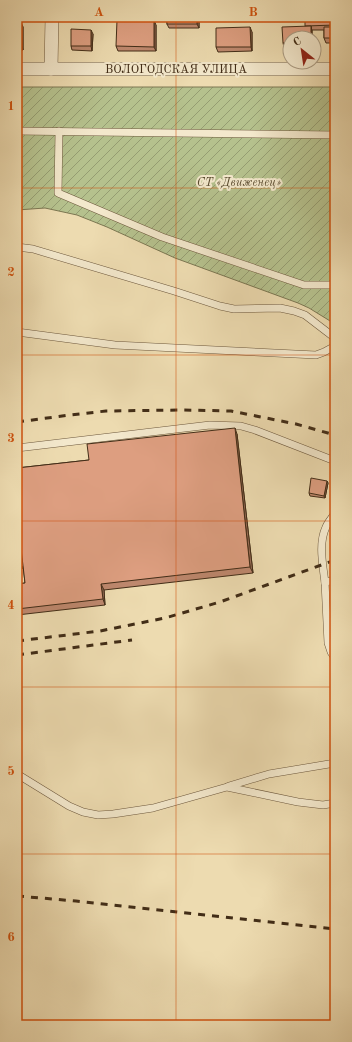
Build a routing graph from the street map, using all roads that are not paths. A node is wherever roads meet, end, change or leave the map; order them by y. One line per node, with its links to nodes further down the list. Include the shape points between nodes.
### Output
1 (52, 17): 3 (street)
2 (17, 69): 3 (street, ВОЛОГОДСКАЯ УЛИЦА)
3 (51, 69): 4 (street, ВОЛОГОДСКАЯ УЛИЦА)
4 (335, 70)
5 (17, 131): 6 (lane)
6 (59, 131): 7 (lane); 9 (lane, via 58,193 162,237 304,285)
7 (335, 135)
8 (17, 247): 11 (lane, via 33,249 220,306 234,309 280,308 294,311 305,315)
9 (335, 285)
10 (17, 332): 12 (lane, via 115,345 316,355)
11 (335, 338)
12 (335, 346)
13 (17, 448): 14 (lane, via 210,425 242,426)
14 (335, 461)
15 (335, 513): 17 (lane, via 322,538)
16 (335, 580): 17 (lane)
17 (325, 583): 18 (lane, via 328,643)
18 (335, 658)
19 (335, 763): 21 (lane, via 268,774)
20 (17, 774): 21 (lane, via 69,806 98,815 153,808)
21 (227, 787): 22 (lane, via 298,802 323,805)
22 (335, 803)

